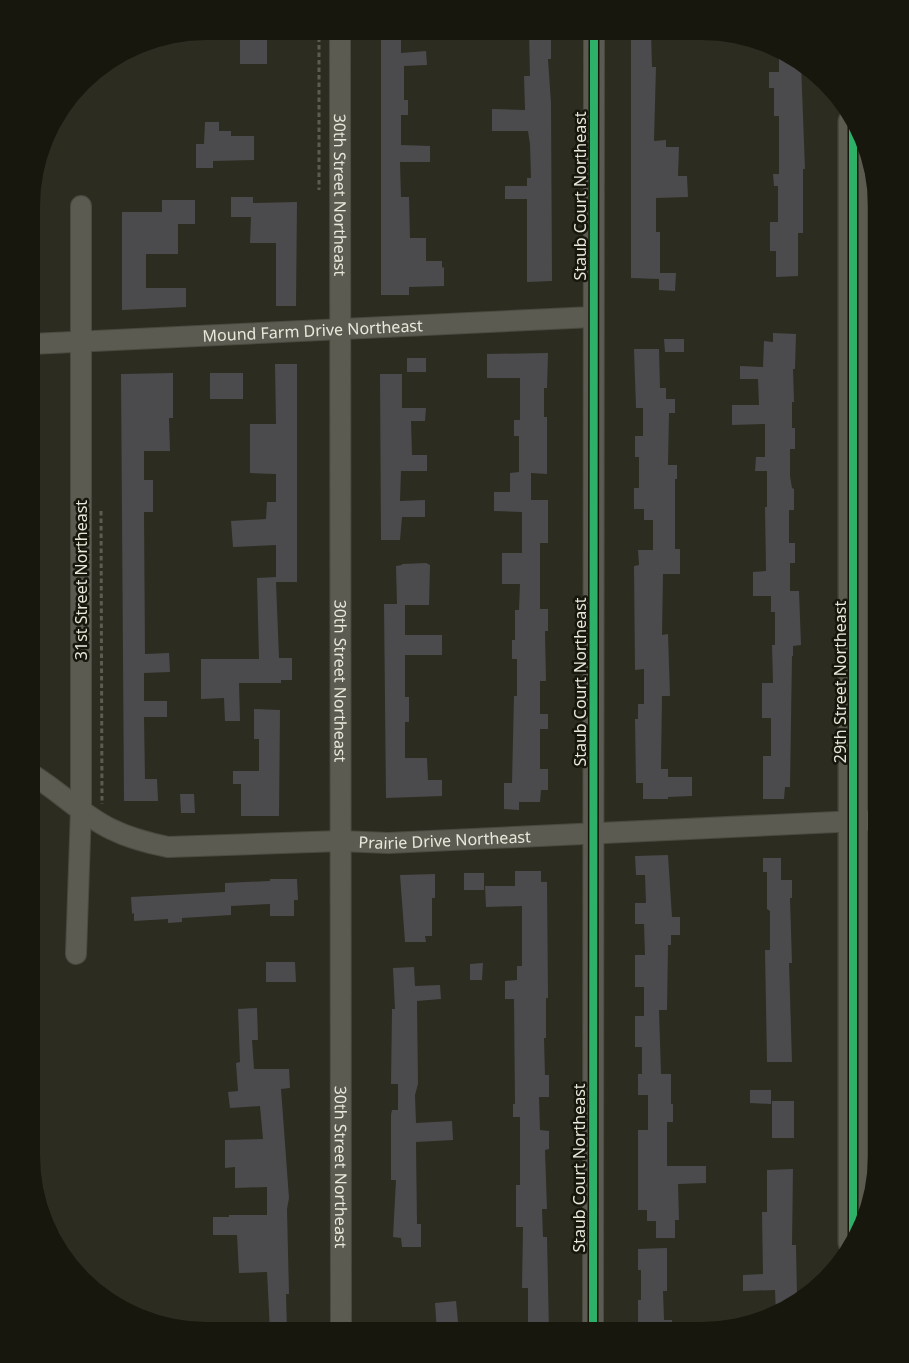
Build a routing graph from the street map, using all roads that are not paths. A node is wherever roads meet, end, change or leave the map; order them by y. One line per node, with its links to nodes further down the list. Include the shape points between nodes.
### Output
1 (340, 40): 6 (street, 30th Street Northeast)
2 (594, 40): 5 (street, Staub Court Northeast)
3 (853, 138): 11 (main road, 29th Street Northeast)
4 (81, 206): 7 (street, 31st Street Northeast)
5 (593, 317): 6 (street, Mound Farm Drive Northeast); 12 (street, Staub Court Northeast)
6 (340, 329): 7 (street, Mound Farm Drive Northeast); 13 (street, 30th Street Northeast)
7 (82, 342): 8 (street, Mound Farm Drive Northeast); 10 (street, 31st Street Northeast)
8 (40, 344)
9 (40, 779): 10 (street, Prairie Drive Northeast)
10 (81, 809): 13 (street, Prairie Drive Northeast, via 140,842 168,847); 14 (street, 31st Street Northeast)
11 (866, 821): 12 (street, Prairie Drive Northeast); 15 (main road, 29th Street Northeast)
12 (593, 834): 13 (street, Prairie Drive Northeast, via 388,843); 17 (street, Staub Court Northeast)
13 (341, 841): 16 (street, 30th Street Northeast)
14 (76, 954)
15 (855, 1222)
16 (341, 1322)
17 (593, 1322)

